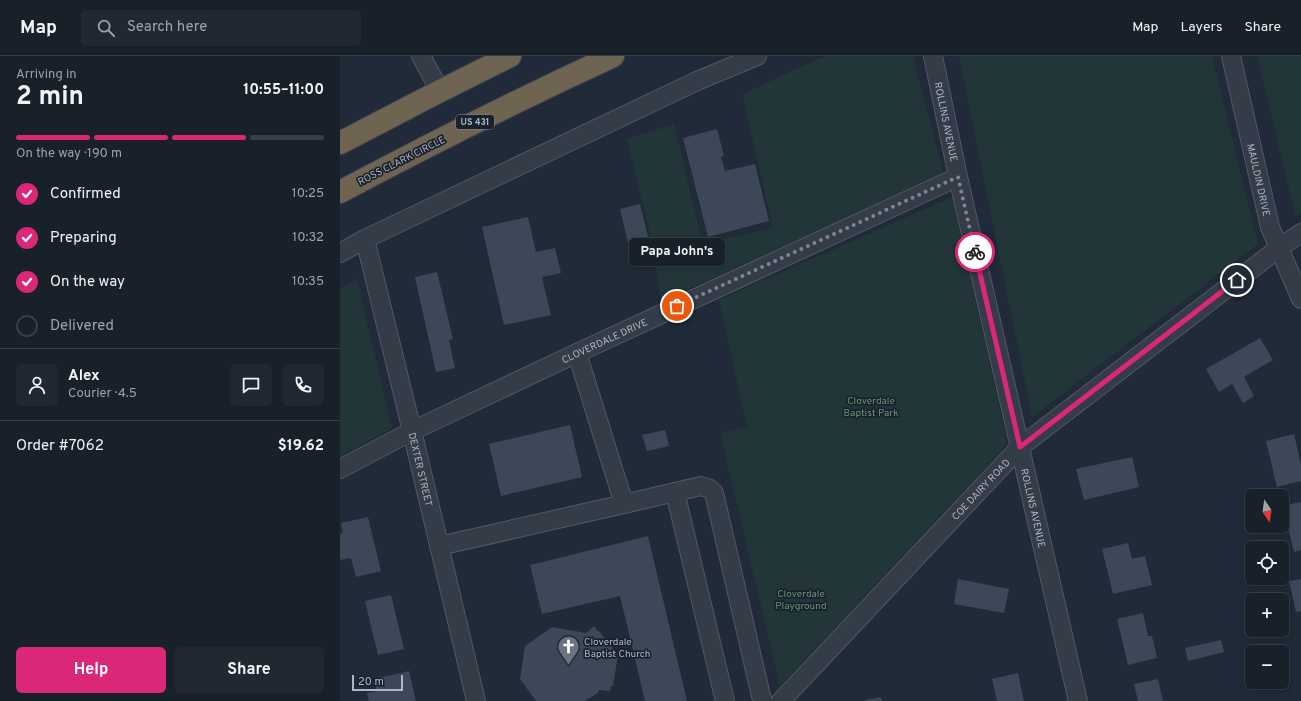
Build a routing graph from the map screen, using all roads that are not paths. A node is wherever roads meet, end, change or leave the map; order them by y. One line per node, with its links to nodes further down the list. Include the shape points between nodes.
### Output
1 (421, 56): 7 (street)
2 (510, 56): 7 (highway)
3 (613, 56): 10 (highway, ROSS CLARK CIRCLE / US 431, via 542,88)
4 (757, 56): 12 (street, via 690,85)
5 (933, 56): 9 (street, ROLLINS AVENUE)
6 (1231, 56): 13 (street, MAULDIN DRIVE, via 1270,227)
7 (440, 91): 8 (highway)
8 (340, 143)
9 (958, 177): 16 (street, CLOVERDALE DRIVE); 18 (street, ROLLINS AVENUE)
10 (340, 192)
11 (1301, 233): 13 (street, COE DAIRY ROAD)
12 (365, 239): 14 (street); 17 (street, DEXTER STREET)
13 (1279, 248): 15 (street, MAULDIN DRIVE); 18 (street, COE DAIRY ROAD)
14 (340, 253)
15 (1301, 298)
16 (577, 353): 17 (street, CLOVERDALE DRIVE); 21 (street)
17 (412, 431): 19 (street, CLOVERDALE DRIVE); 22 (street, DEXTER STREET)
18 (1020, 447): 26 (street, COE DAIRY ROAD); 27 (street, ROLLINS AVENUE)
19 (340, 469)
20 (675, 492): 21 (street); 24 (street); 25 (street, via 701,486 714,493)
21 (624, 504): 22 (street)
22 (439, 546): 23 (street, DEXTER STREET)
23 (476, 701)
24 (724, 701)
25 (763, 701)
26 (781, 701)
27 (1078, 701)

